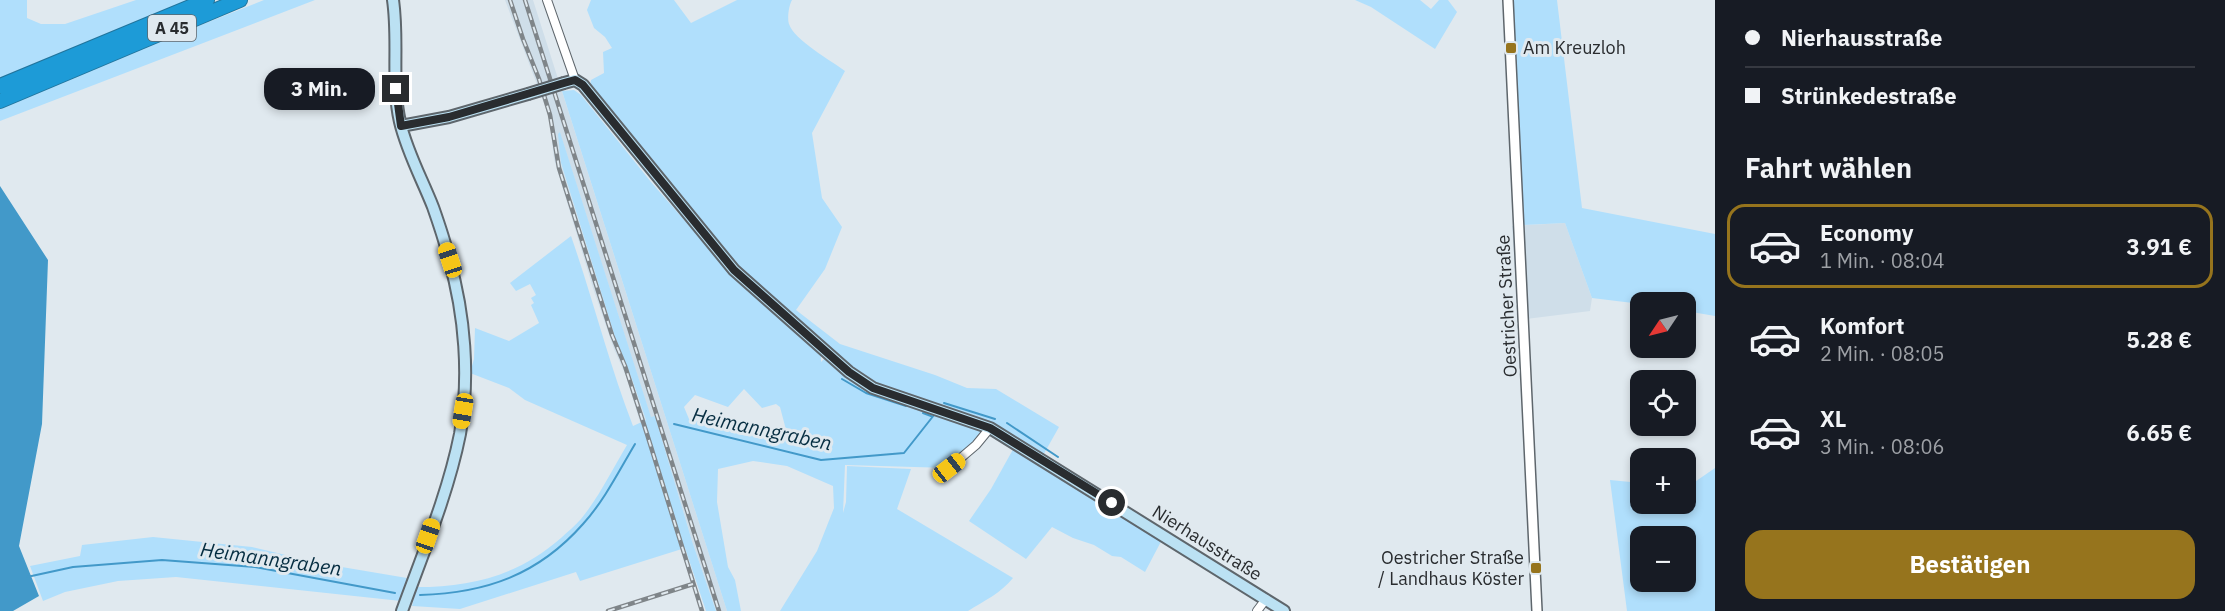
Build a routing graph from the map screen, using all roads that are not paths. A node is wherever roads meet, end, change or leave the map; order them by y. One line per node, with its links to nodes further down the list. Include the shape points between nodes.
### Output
1 (207, 0): 6 (highway, A 45)
2 (240, 0): 6 (highway, A 45)
3 (393, 0): 9 (main road)
4 (547, 0): 7 (street)
5 (1508, 0): 16 (street, Oestricher Straße)
6 (101, 50): 8 (highway, A 45)
7 (569, 81): 9 (main road, bridge, via 449,117); 10 (main road, Nierhausstraße, via 583,85 734,270 849,372 873,388)
8 (5, 91)
9 (401, 126): 13 (main road, via 450,260 466,366 463,411 453,461)
10 (990, 428): 11 (street); 12 (main road, Nierhausstraße)
11 (949, 468)
12 (1266, 599): 14 (street); 15 (main road, Nierhausstraße)
13 (402, 611)
14 (1257, 611)
15 (1284, 611)
16 (1537, 611)

